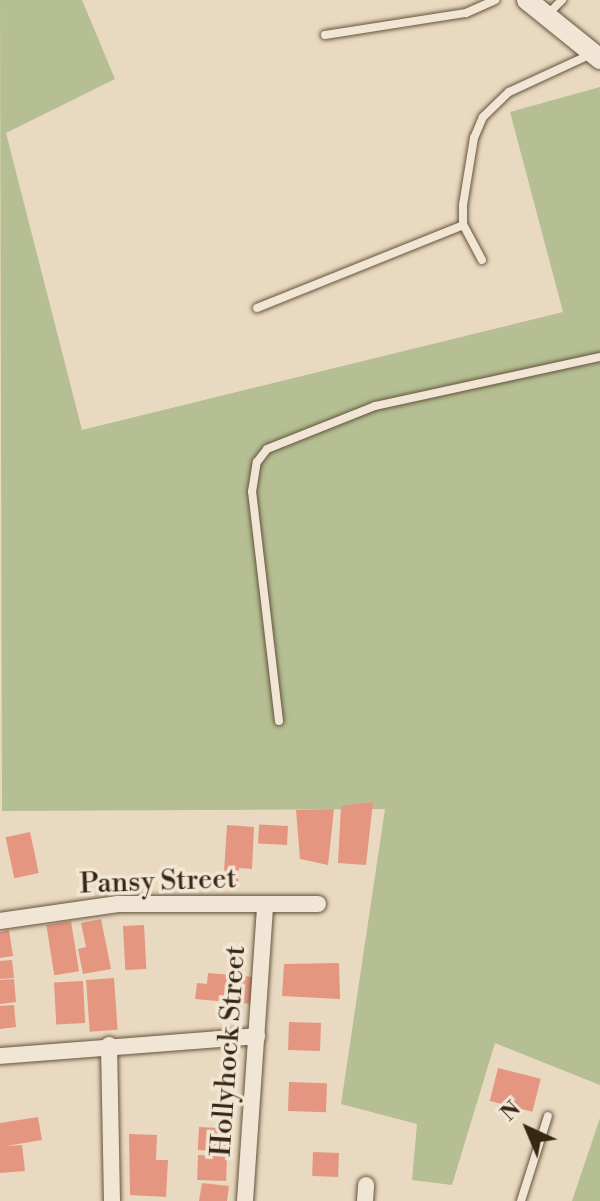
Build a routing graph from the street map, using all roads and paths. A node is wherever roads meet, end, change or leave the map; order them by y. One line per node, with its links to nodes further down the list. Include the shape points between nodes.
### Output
1 (495, 0): 4 (lane, via 466,13)
2 (527, 0): 3 (street)
3 (555, 7): 5 (street)
4 (325, 35)
5 (597, 56): 6 (lane, via 494,103 474,138)
6 (463, 225): 7 (lane); 8 (lane)
7 (482, 260)
8 (257, 308)
9 (600, 357): 10 (lane, via 375,406 267,449 257,462 252,492)
10 (279, 721)
11 (318, 904): 12 (street, Pansy Street)
12 (265, 905): 13 (street, Pansy Street, via 118,904); 14 (street, Hollyhock Street)
13 (0, 921)
14 (257, 1036): 15 (street); 19 (street, Hollyhock Street)
15 (109, 1045): 16 (street); 18 (street)
16 (0, 1056)
17 (548, 1116): 20 (lane)
18 (112, 1201)
19 (245, 1201)
20 (521, 1201)

